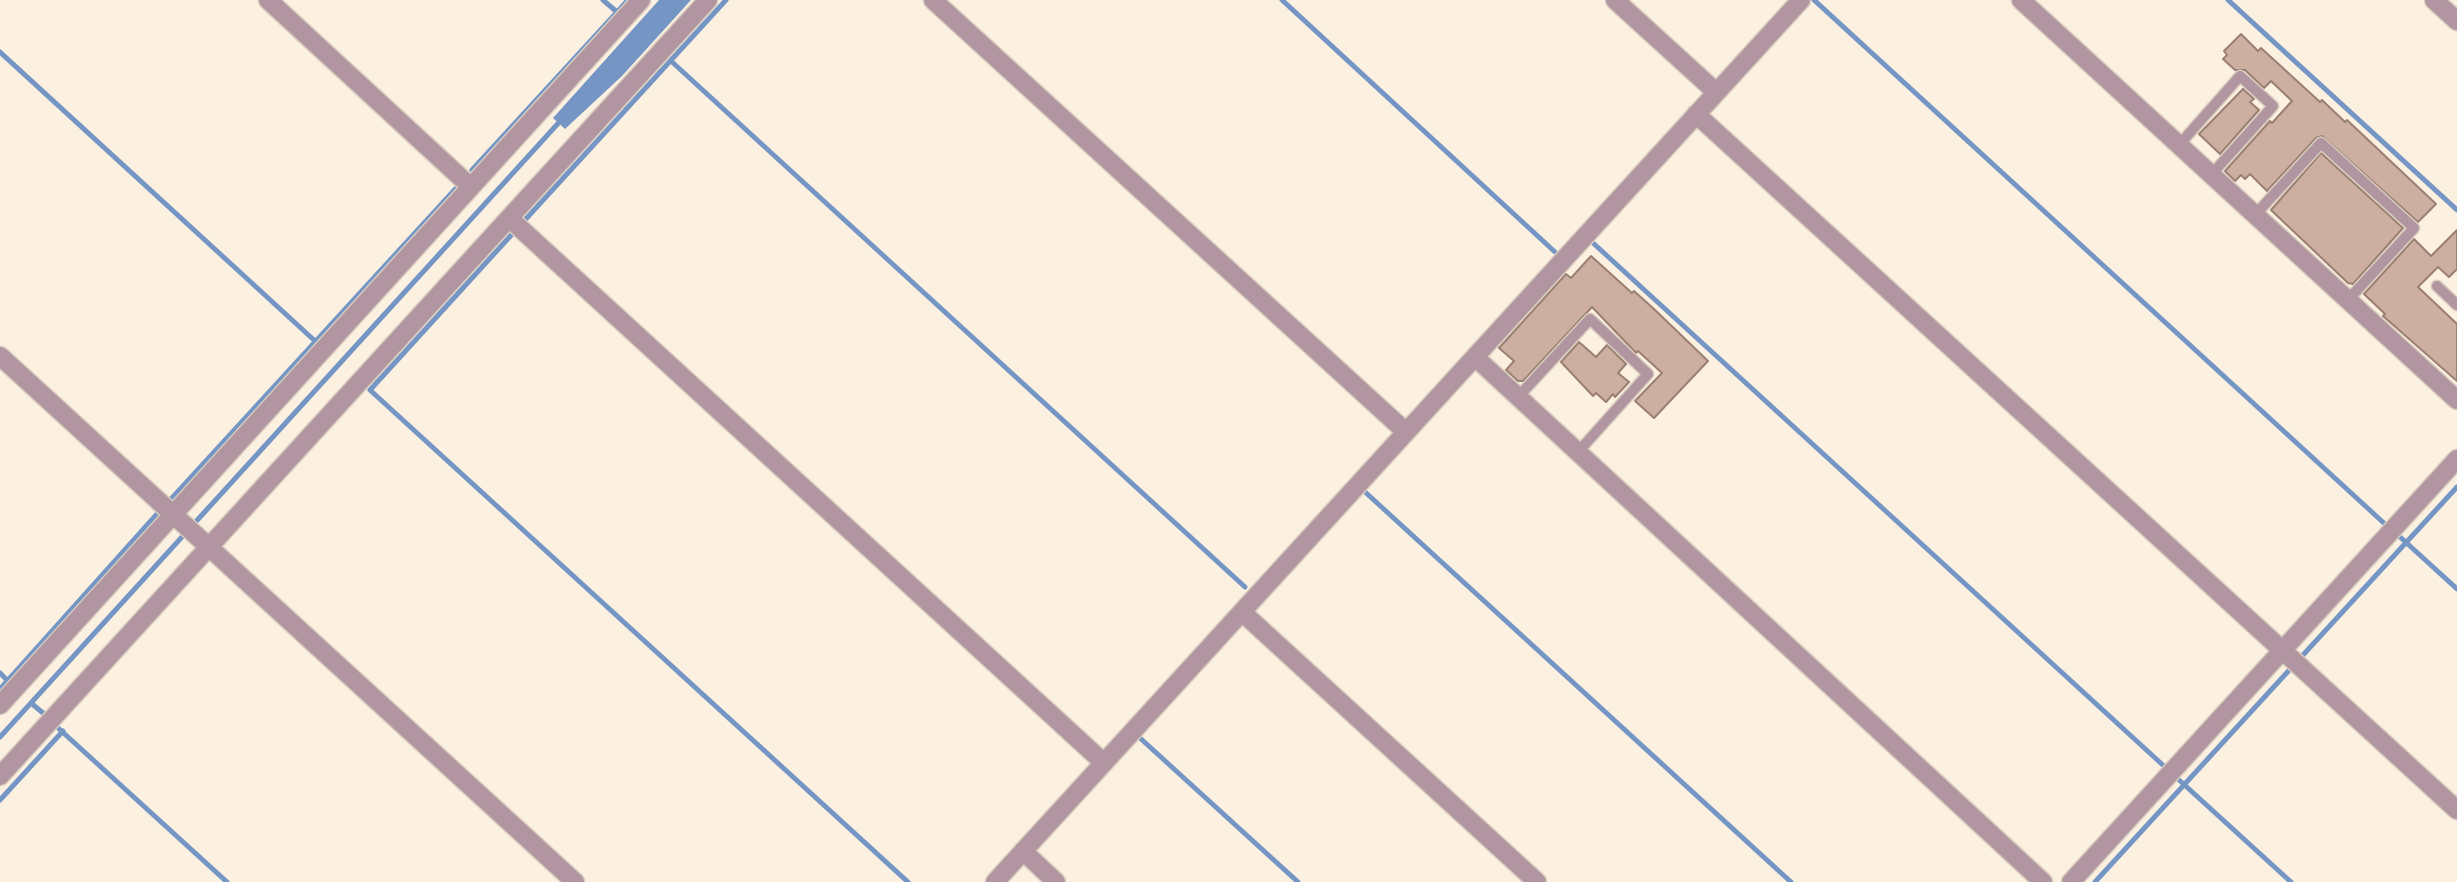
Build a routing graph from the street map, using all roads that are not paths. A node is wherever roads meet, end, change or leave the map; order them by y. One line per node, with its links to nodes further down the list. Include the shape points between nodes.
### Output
1 (268, 0): 14 (street)
2 (641, 0): 14 (street)
3 (708, 0): 16 (street)
4 (933, 0): 24 (street)
5 (1615, 0): 10 (street)
6 (1801, 0): 10 (street)
7 (2021, 0): 12 (street)
8 (2434, 0): 9 (street)
9 (2457, 21)
10 (1716, 92): 11 (street)
11 (1696, 114): 21 (street); 30 (street)
12 (2179, 145): 13 (street); 13 (lane, via 2240,76 2273,106)
13 (2211, 175): 15 (street)
14 (471, 187): 27 (street)
15 (2255, 215): 18 (street); 18 (lane, via 2321,143 2373,190 2414,228)
16 (509, 218): 28 (street); 32 (street)
17 (2437, 286): 19 (lane)
18 (2348, 300): 23 (street)
19 (2457, 305)
20 (0, 356): 27 (street)
21 (1475, 357): 22 (street); 24 (street)
22 (1518, 397): 25 (street); 25 (lane, via 1590,319 1648,374)
23 (2457, 400)
24 (1406, 432): 29 (street)
25 (1577, 452): 40 (street)
26 (2457, 459): 30 (street)
27 (174, 518): 28 (street); 31 (street)
28 (204, 545): 33 (street); 36 (street)
29 (1242, 612): 32 (street); 39 (street)
30 (2290, 658): 34 (street); 41 (street)
31 (0, 705)
32 (1104, 763): 35 (street)
33 (0, 776)
34 (2457, 810)
35 (1023, 851): 37 (street); 38 (street)
36 (575, 882)
37 (995, 882)
38 (1056, 882)
39 (1537, 882)
40 (2043, 882)
41 (2071, 882)

